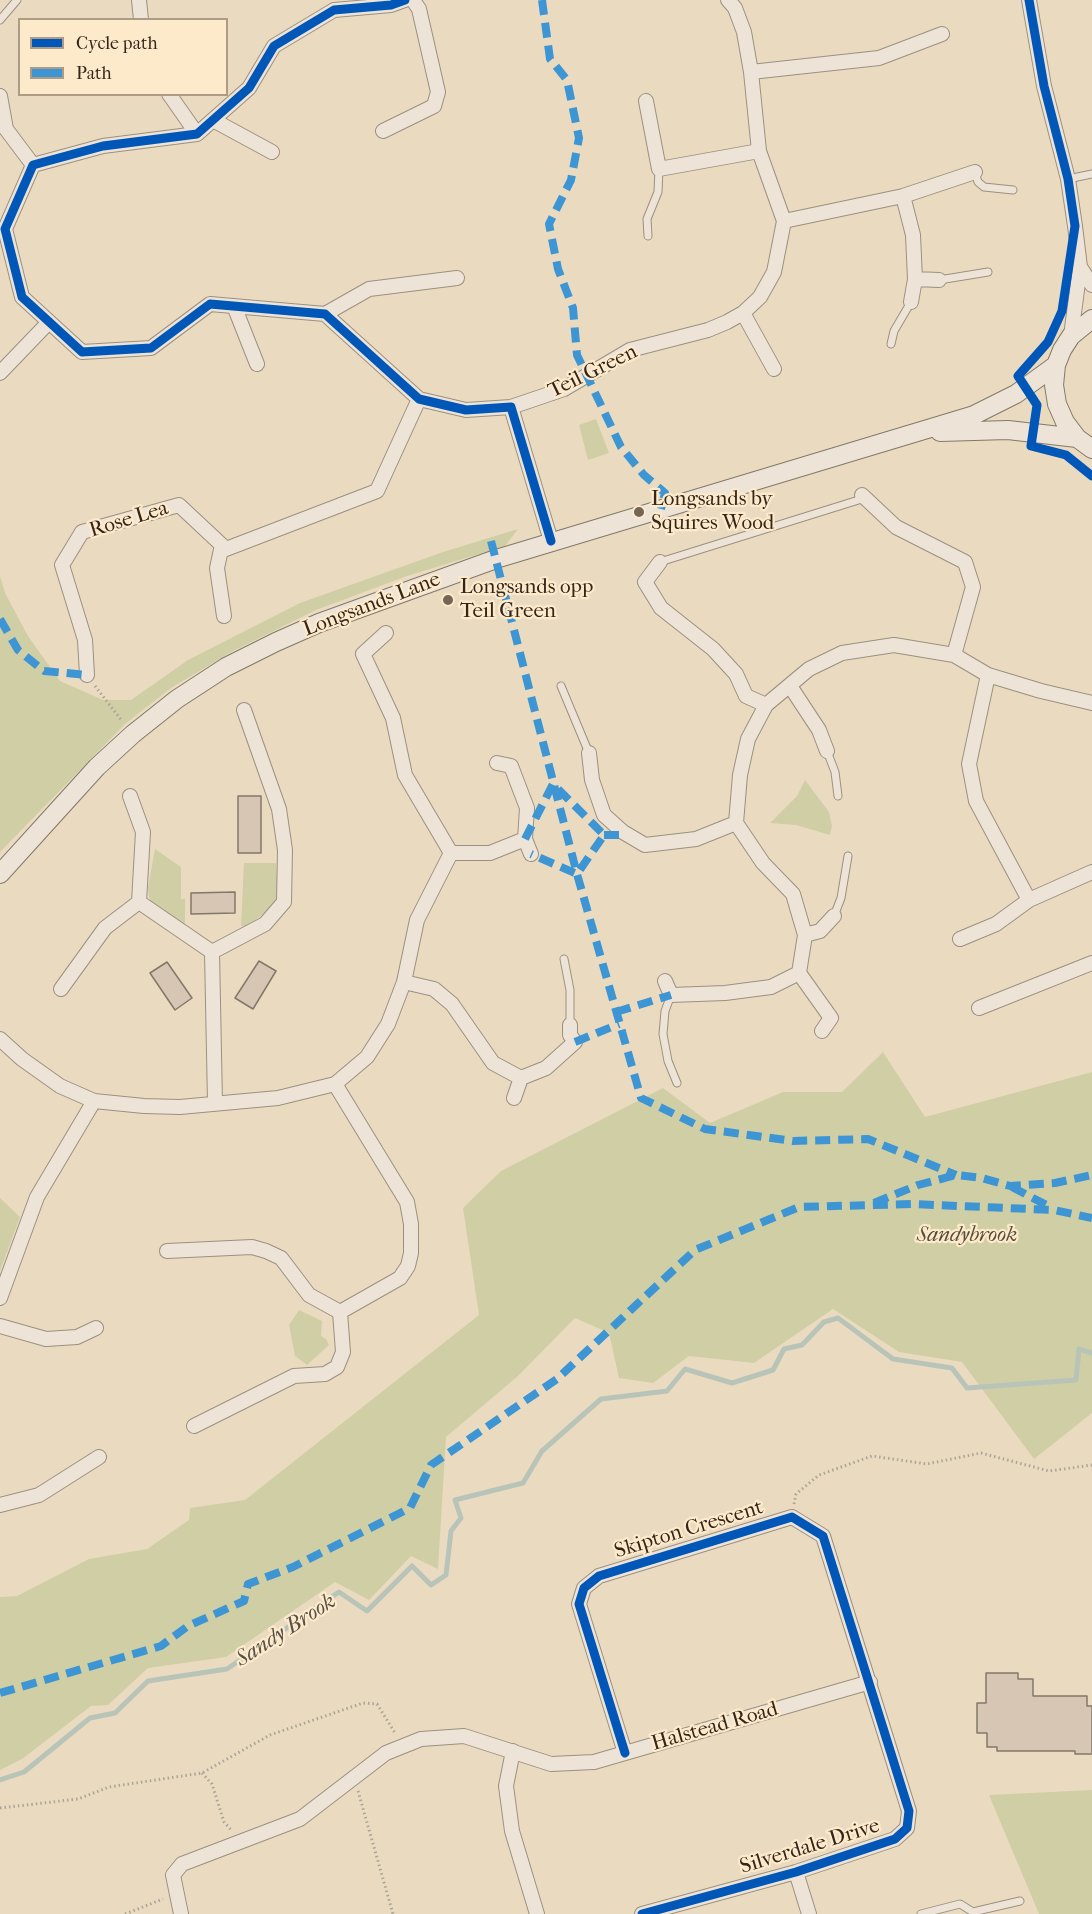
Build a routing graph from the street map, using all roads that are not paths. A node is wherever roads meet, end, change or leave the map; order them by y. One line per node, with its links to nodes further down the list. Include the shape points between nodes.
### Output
1 (17, 0): 9 (lane)
2 (139, 0): 8 (street)
3 (405, 0): 7 (street, via 392,5)
4 (413, 0): 16 (street, via 438,92 434,106)
5 (728, 0): 11 (street, via 740,20)
6 (1029, 0): 24 (street, via 1044,86)
7 (333, 5): 15 (street, via 274,46 249,88)
8 (141, 18)
9 (0, 20)
10 (942, 34): 11 (street, via 879,58)
11 (751, 72): 18 (street)
12 (0, 96): 20 (street, via 6,129)
13 (171, 96): 17 (street)
14 (646, 101): 21 (street)
15 (213, 120): 17 (street); 19 (street)
16 (383, 131)
17 (197, 135): 20 (street, via 103,146)
18 (759, 151): 21 (street); 27 (street)
19 (272, 152)
20 (33, 165): 40 (street, via 5,229 22,297)
21 (660, 169): 28 (lane, via 658,192 647,219)
22 (975, 172): 25 (lane, via 984,187); 26 (street)
23 (1092, 174): 24 (lane)
24 (1068, 179): 29 (street)
25 (1013, 190)
26 (903, 196): 27 (street); 32 (street, via 913,235)
27 (784, 221): 37 (street, Teil Green, via 774,272 760,297)
28 (648, 236)
29 (1080, 267): 34 (street); 41 (street)
30 (988, 272): 33 (lane)
31 (457, 278): 38 (street, via 369,289)
32 (915, 279): 33 (street); 35 (street)
33 (939, 280)
34 (1092, 285)
35 (911, 302): 42 (lane)
36 (234, 306): 38 (street); 40 (street, via 210,304 151,348 82,352); 43 (street)
37 (743, 313): 45 (street); 48 (street, Teil Green, via 708,330 630,350 564,389)
38 (325, 314): 47 (street)
39 (1092, 319): 41 (main road)
40 (50, 322): 46 (street)
41 (1071, 336): 44 (main road)
42 (891, 344)
43 (257, 364)
44 (1056, 365): 49 (main road, via 993,407); 50 (main road, via 1057,404 1065,422)
45 (774, 369)
46 (0, 373)
47 (419, 399): 48 (street, Teil Green, via 466,410); 53 (street, via 377,491 226,549)
48 (511, 407): 52 (street)
49 (920, 432): 50 (main road, via 1008,430); 52 (main road, Longsands Lane)
50 (1085, 443)
51 (864, 496): 54 (lane); 57 (street, via 896,527 965,562 973,587)
52 (551, 541): 76 (main road, Longsands Lane, via 362,607 276,642 226,668 177,699 133,734 97,767)
53 (222, 545): 55 (street, via 217,568); 58 (street, Rose Lea, via 179,505 82,532 62,565 85,640)
54 (660, 562): 63 (street, via 645,582 661,608 713,649 736,674 746,696)
55 (224, 616)
56 (386, 633): 72 (street, via 363,654 393,718 405,776)
57 (954, 655): 59 (street); 61 (street, via 894,645 842,653 809,669)
58 (87, 675)
59 (988, 675): 62 (street); 77 (street, via 969,764 976,801)
60 (561, 686): 66 (lane)
61 (790, 686): 63 (street); 65 (street, via 819,730)
62 (1092, 703)
63 (766, 705): 70 (street, via 748,739)
64 (244, 710): 82 (street, via 279,809 285,850 284,902 265,924)
65 (827, 751): 69 (lane)
66 (589, 753): 70 (street, via 592,780 604,815 645,845 696,839)
67 (496, 763): 71 (street, via 511,766 528,808)
68 (130, 796): 78 (street, via 143,832)
69 (838, 796)
70 (736, 822): 80 (street, via 763,863 793,894)
71 (525, 839): 72 (street, via 490,853); 73 (street)
72 (451, 853): 87 (street, via 417,920)
73 (531, 854)
74 (848, 856): 79 (lane)
75 (1092, 872): 77 (street)
76 (0, 874)
77 (1029, 900): 81 (street, via 996,924)
78 (139, 902): 82 (street); 88 (street, via 105,928)
79 (834, 916): 80 (street, via 820,931)
80 (805, 935): 85 (street)
81 (960, 939)
82 (212, 952): 99 (street)
83 (564, 959): 91 (lane, via 570,990)
84 (1092, 963): 90 (street)
85 (799, 973): 89 (street, via 771,987); 92 (street, via 831,1018)
86 (665, 981): 89 (street)
87 (404, 982): 94 (street, via 434,989 452,1004 493,1063); 96 (street, via 388,1024 367,1057)
88 (61, 989)
89 (671, 995): 95 (lane, via 663,1034)
90 (979, 1008)
91 (570, 1025): 94 (street, via 575,1042 546,1068)
92 (822, 1031)
93 (0, 1039): 98 (street, via 60,1086)
94 (521, 1078): 97 (street)
95 (677, 1083)
96 (335, 1084): 99 (street, via 278,1098); 102 (street, via 397,1182 407,1202 411,1224 409,1260 400,1278)
97 (514, 1098)
98 (94, 1101): 99 (street, via 180,1107); 101 (street, via 37,1197)
99 (215, 1103)
100 (167, 1251): 102 (street, via 252,1247 266,1251 280,1258 309,1294)
101 (0, 1298)
102 (340, 1312): 105 (street, via 343,1352 337,1367 325,1374 284,1380)
103 (0, 1326): 104 (street, via 46,1339 77,1337)
104 (96, 1328)
105 (194, 1425)
106 (99, 1457): 107 (street, via 39,1495)
107 (0, 1505)
108 (870, 1682): 110 (street, Halstead Road); 110 (street, Skipton Crescent, via 823,1536 792,1517 599,1576 584,1588 579,1604); 111 (street, Silverdale Drive, via 909,1810 907,1828 895,1839)
109 (513, 1751): 110 (street, Halstead Road, via 551,1764 594,1762); 114 (street, Halstead Road, via 464,1736 421,1739 386,1753 300,1819 182,1864 173,1875); 115 (street, via 506,1786 512,1831)
110 (625, 1753)
111 (796, 1872): 113 (street, Silverdale Drive); 117 (street)
112 (1020, 1901): 118 (lane, via 972,1912 960,1904)
113 (667, 1911): 116 (street, Silverdale Drive)
114 (181, 1914)
115 (537, 1914)
116 (642, 1914)
117 (809, 1914)
118 (921, 1914)

